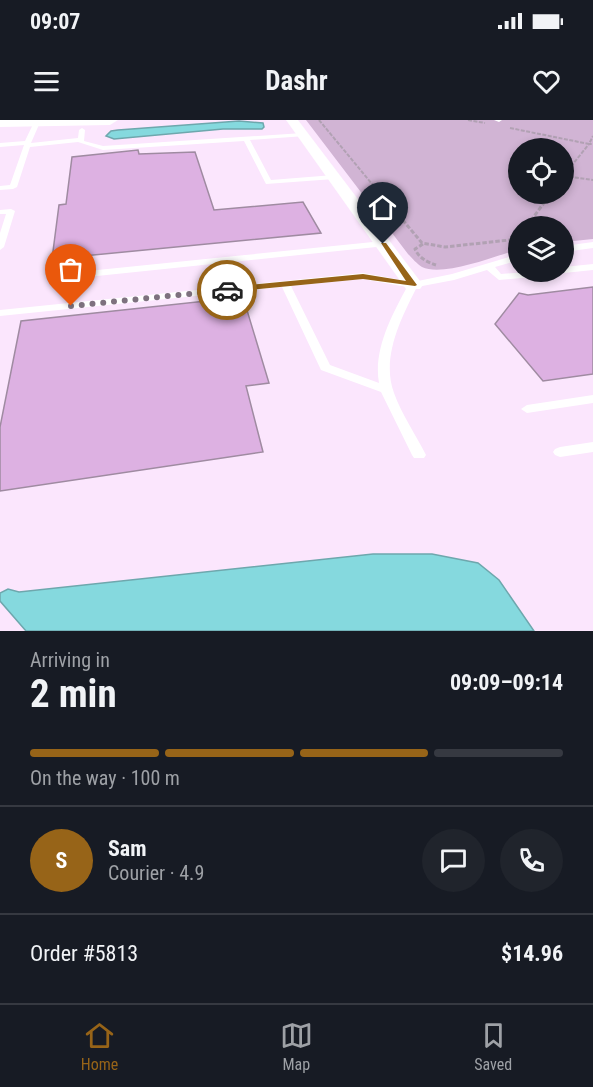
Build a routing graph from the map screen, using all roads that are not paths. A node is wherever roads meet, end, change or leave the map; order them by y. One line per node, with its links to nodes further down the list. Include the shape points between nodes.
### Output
1 (112, 120): 5 (street); 6 (lane)
2 (292, 120): 7 (street)
3 (37, 121): 4 (street); 5 (street); 10 (lane)
4 (0, 122)
5 (64, 122): 6 (lane)
6 (82, 130): 9 (lane)
7 (303, 135): 8 (lane); 12 (street)
8 (246, 139): 9 (lane, via 114,148 93,147); 12 (lane, via 269,182)
9 (81, 140): 10 (lane)
10 (27, 144): 11 (lane); 13 (lane, via 13,187)
11 (0, 145)
12 (334, 177): 15 (street)
13 (0, 188)
14 (0, 212): 17 (lane, via 10,211)
15 (383, 244): 23 (lane); 26 (street)
16 (593, 245): 18 (lane)
17 (0, 247)
18 (574, 248)
19 (508, 260): 20 (lane)
20 (488, 266): 24 (lane, via 499,278); 26 (lane)
21 (593, 267): 22 (lane)
22 (574, 269)
23 (68, 276)
24 (508, 277)
25 (285, 284): 26 (lane, via 363,276); 27 (lane); 28 (lane, via 325,367)
26 (413, 285): 28 (lane, via 384,354)
27 (0, 313)
28 (386, 390): 33 (lane)
29 (593, 399): 30 (lane)
30 (527, 409)
31 (593, 447): 32 (lane)
32 (560, 452)
33 (419, 455)

